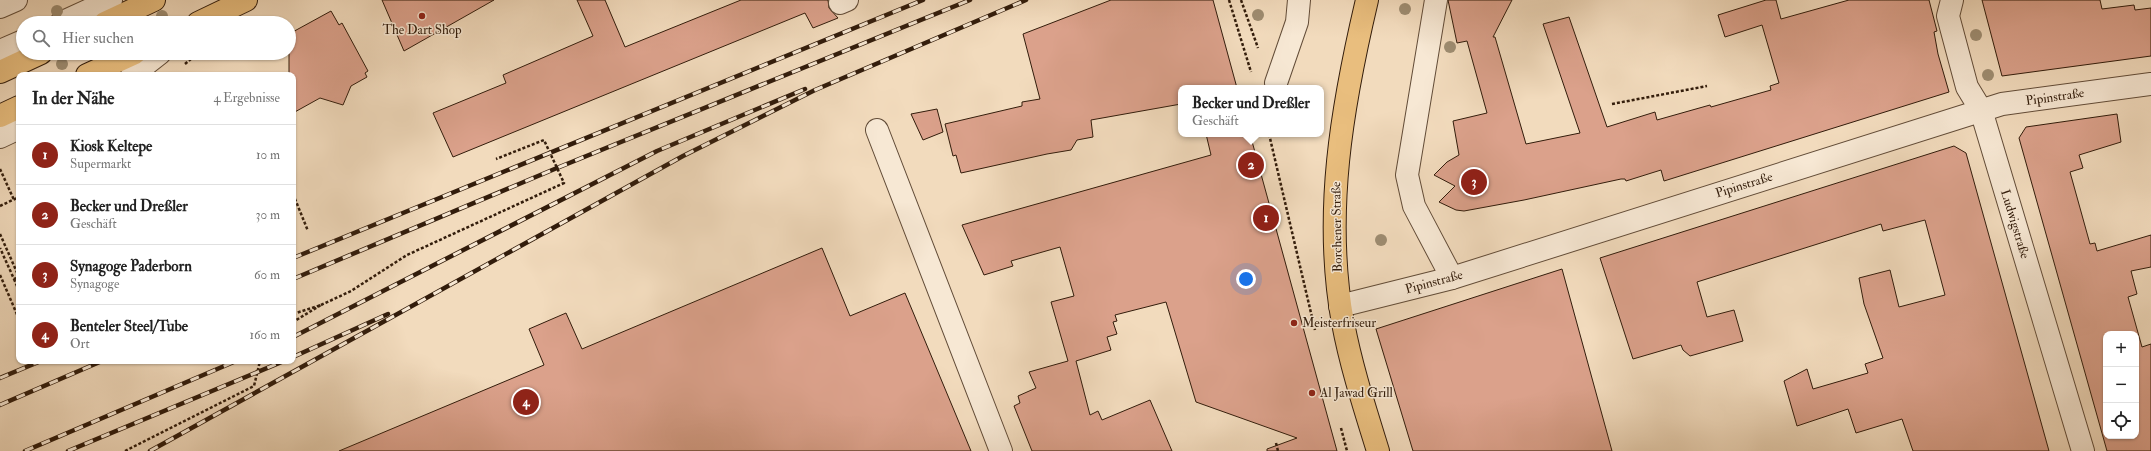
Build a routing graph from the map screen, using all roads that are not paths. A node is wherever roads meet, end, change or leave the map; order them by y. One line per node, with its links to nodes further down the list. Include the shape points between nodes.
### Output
1 (16, 0): 9 (street)
2 (111, 0): 10 (street)
3 (154, 0): 11 (main road)
4 (246, 0): 12 (main road)
5 (1299, 0): 21 (street, via 1297,22)
6 (1367, 0): 30 (main road, Borchener Straße, via 1344,107 1337,158 1334,228)
7 (1436, 0): 29 (street, via 1407,175 1414,206)
8 (1952, 0): 24 (street, Ludwigstraße, via 1948,16 1967,87)
9 (0, 8)
10 (77, 16)
11 (120, 16)
12 (213, 16)
13 (16, 44): 14 (street)
14 (0, 51)
15 (26, 60): 18 (main road)
16 (119, 60): 19 (main road)
17 (151, 60): 20 (street)
18 (0, 72)
19 (93, 72)
20 (136, 72)
21 (1276, 83)
22 (2151, 84): 24 (street, Pipinstraße, via 2002,104)
23 (16, 108): 25 (main road)
24 (1982, 110): 29 (street, Pipinstraße); 33 (street, Ludwigstraße)
25 (0, 116)
26 (16, 129): 28 (street)
27 (877, 130): 31 (street)
28 (0, 137)
29 (1452, 278): 30 (street, Pipinstraße)
30 (1340, 306): 32 (main road, Borchener Straße, via 1349,354)
31 (1001, 451)
32 (1378, 451)
33 (2083, 451)

